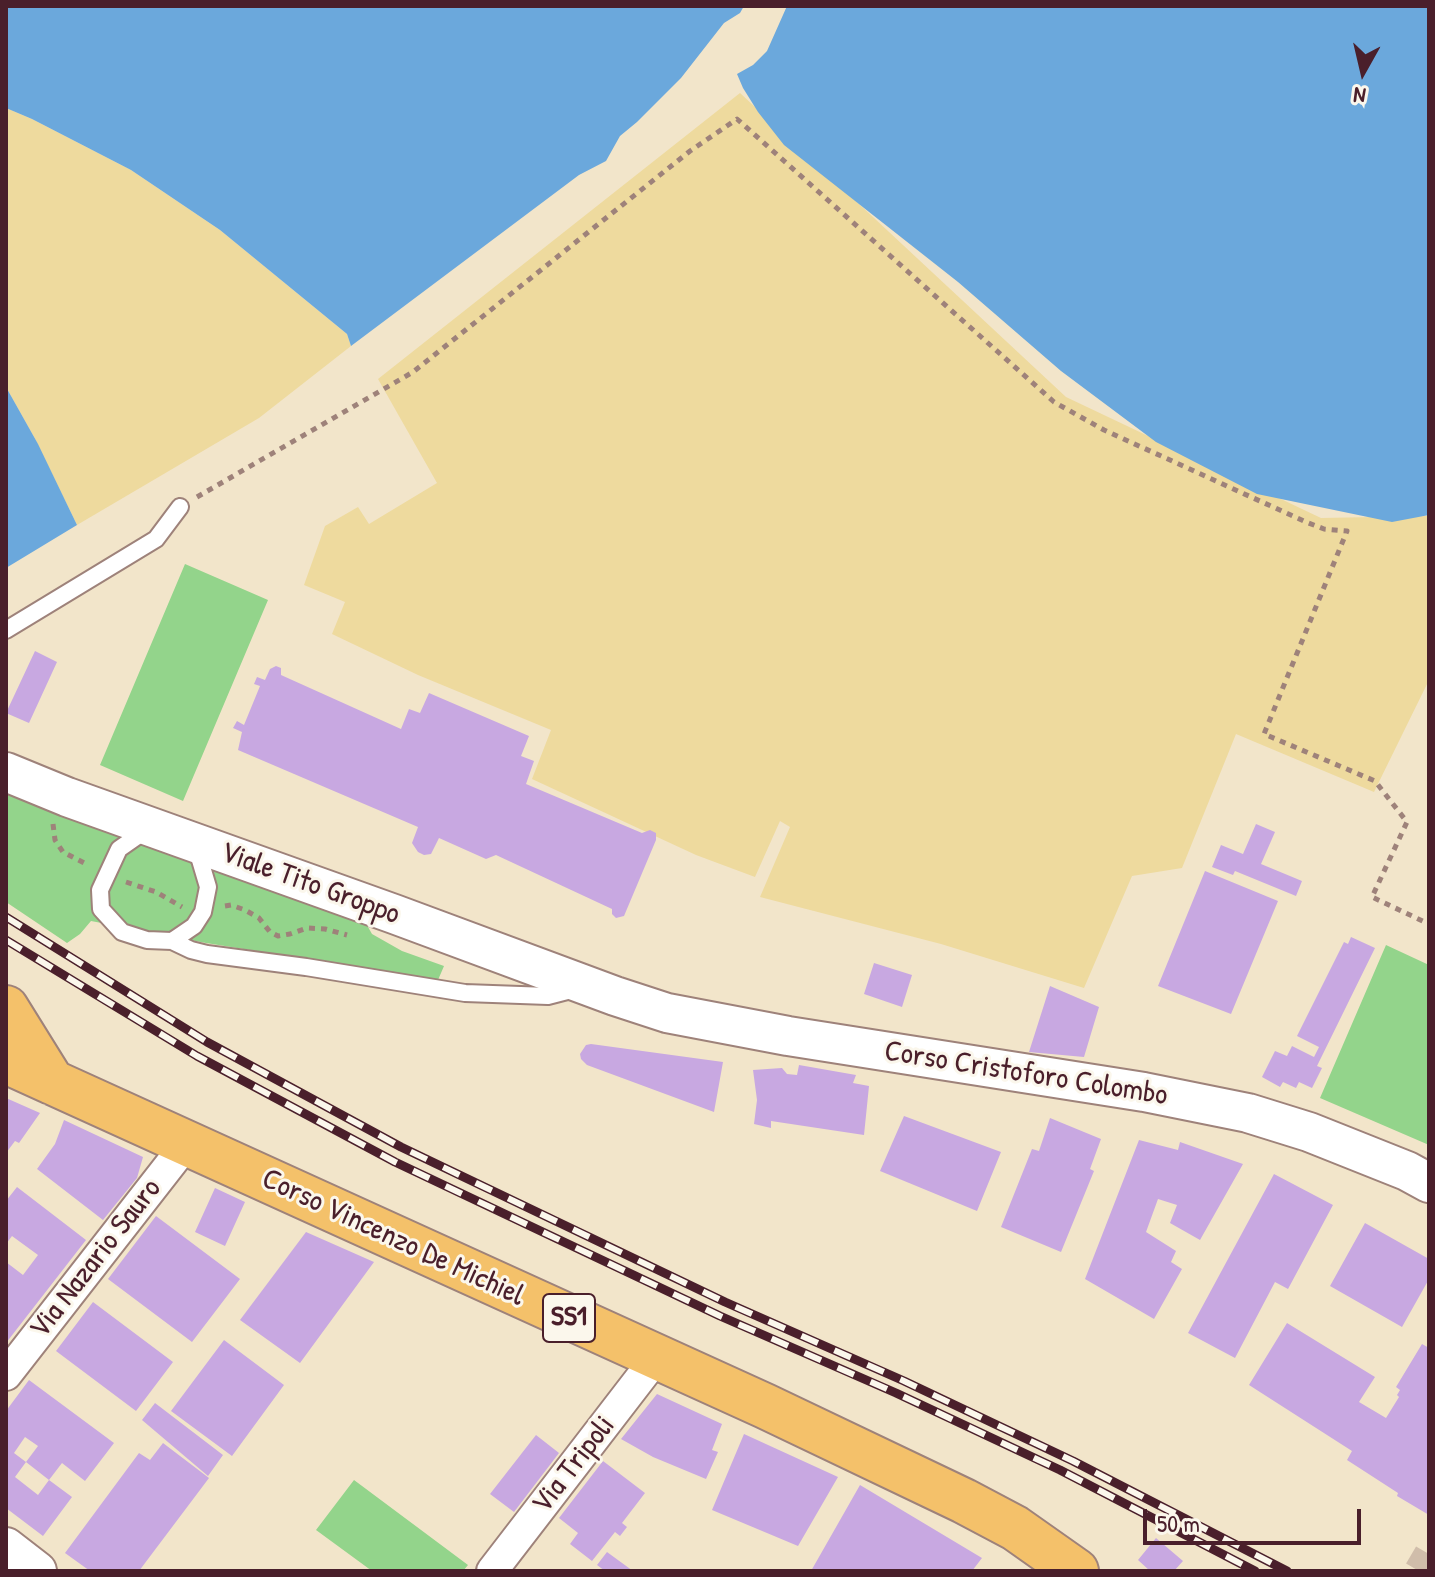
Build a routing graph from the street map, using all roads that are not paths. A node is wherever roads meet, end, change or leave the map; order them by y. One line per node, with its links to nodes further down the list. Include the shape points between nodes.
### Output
1 (180, 507): 2 (lane, via 156,539)
2 (6, 630)
3 (6, 772): 4 (street, Viale Tito Groppo)
4 (151, 827): 5 (street, Viale Tito Groppo); 6 (lane, via 119,849 100,890 101,909 122,932)
5 (192, 842): 6 (lane, via 208,887 203,912 194,926); 7 (street, Viale Tito Groppo)
6 (172, 941): 7 (lane, via 207,954 465,993 548,996)
7 (601, 991): 12 (street, Corso Cristoforo Colombo, via 667,1013 788,1036 1248,1113 1309,1132)
8 (6, 1008): 10 (main road)
9 (6, 1061): 10 (main road, Corso Vincenzo De Michiel / SS1)
10 (52, 1082): 11 (main road, Corso Vincenzo De Michiel / SS1)
11 (187, 1143): 13 (main road, Corso Vincenzo De Michiel / SS1); 14 (street, Via Nazario Sauro)
12 (1429, 1183)
13 (656, 1358): 17 (street, Via Tripoli); 18 (main road, Corso Vincenzo De Michiel / SS1, via 964,1501 1015,1528)
14 (6, 1375)
15 (6, 1547): 16 (street)
16 (37, 1571)
17 (492, 1571)
18 (1076, 1571)

